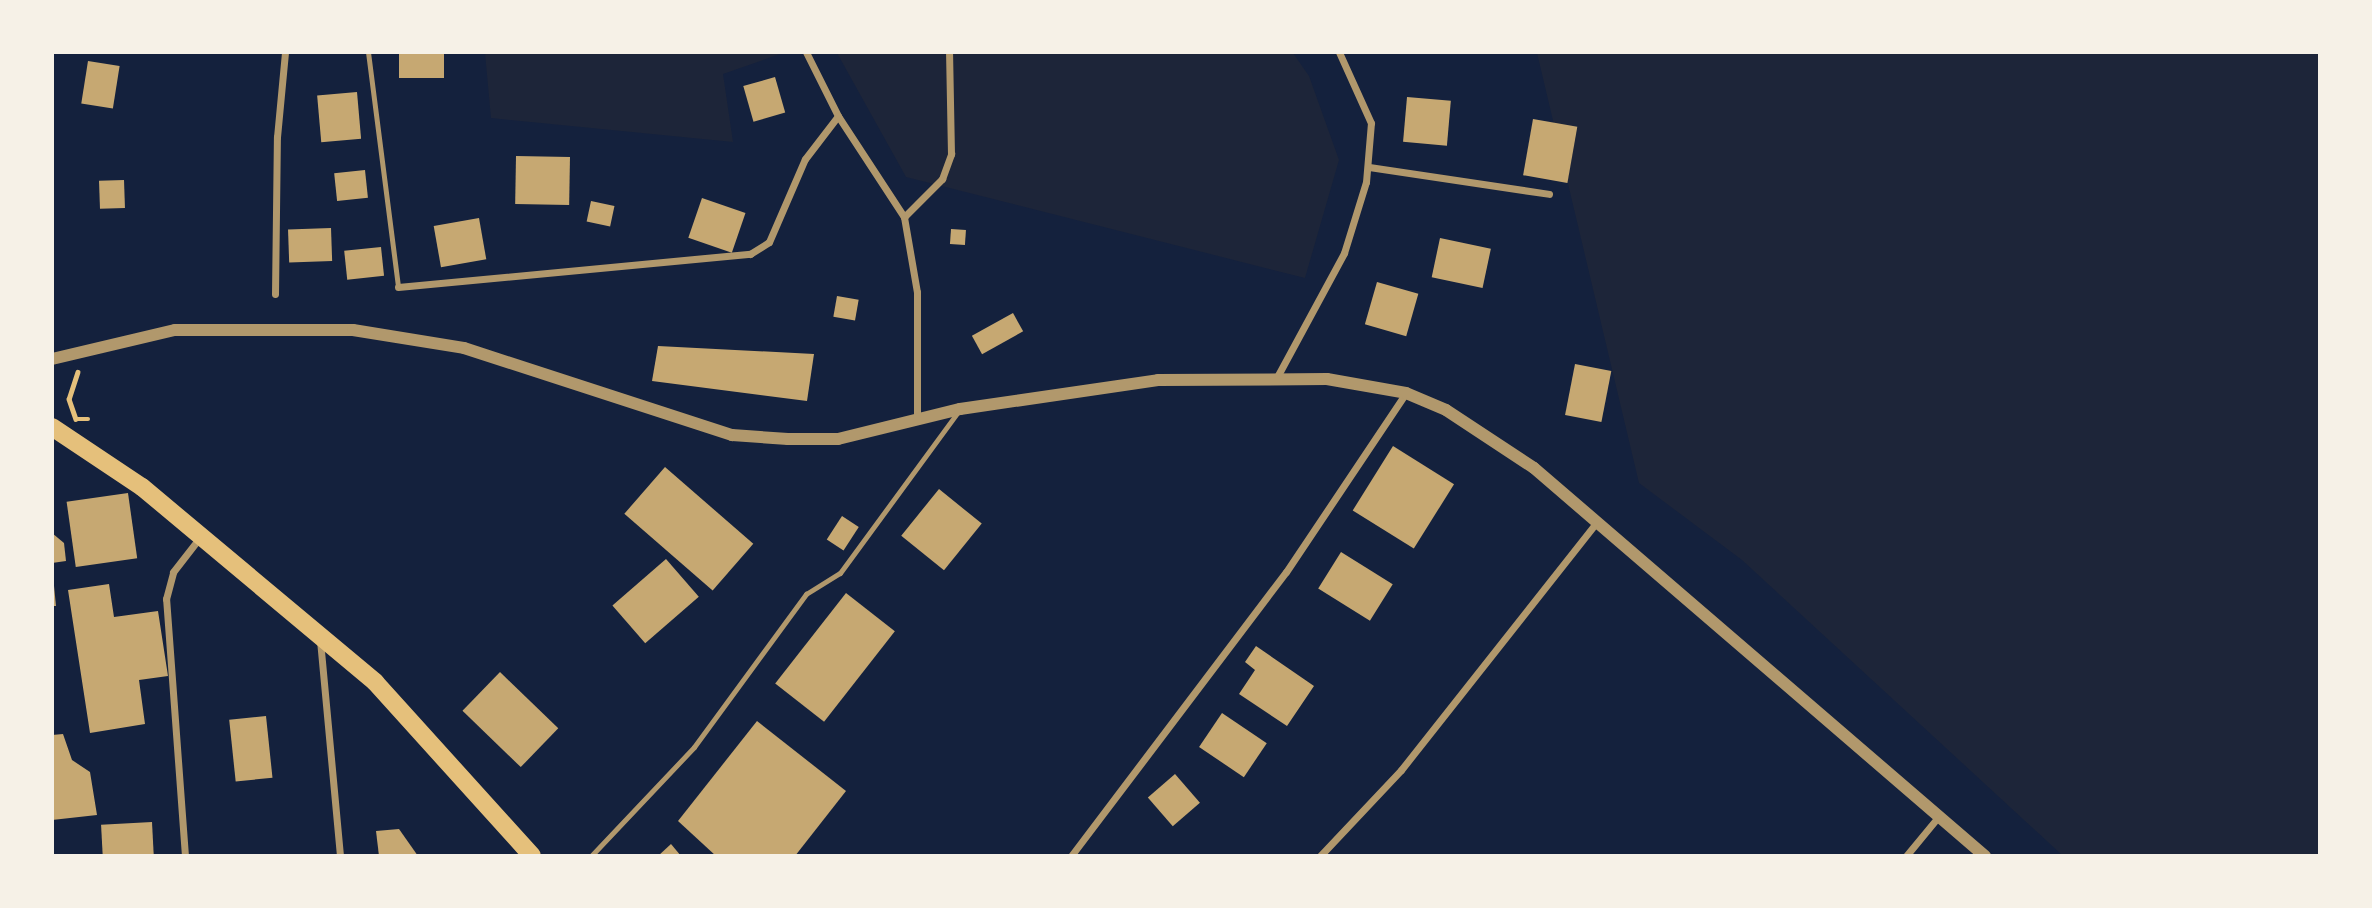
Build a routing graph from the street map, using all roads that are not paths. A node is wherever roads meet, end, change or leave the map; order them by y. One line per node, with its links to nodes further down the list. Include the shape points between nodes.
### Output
1 (285, 52): 11 (street, via 277,137)
2 (368, 52): 10 (lane)
3 (806, 52): 6 (street)
4 (948, 52): 9 (street, via 950,154 942,179)
5 (1339, 52): 7 (street, via 1371,123)
6 (838, 116): 9 (street); 10 (street, via 804,159 769,242 750,254)
7 (1368, 167): 8 (street); 13 (street, via 1344,253)
8 (1549, 194)
9 (904, 217): 16 (street, via 917,292)
10 (398, 288)
11 (275, 294)
12 (52, 359): 16 (street, via 126,336 175,330 354,330 464,348 732,435 838,439)
13 (1277, 377): 14 (street); 15 (street, via 1158,380)
14 (1406, 394): 18 (street, via 1485,433); 26 (street, via 1286,572)
15 (960, 409): 16 (street); 25 (lane, via 840,573 806,594 694,747)
16 (917, 419)
17 (52, 427): 19 (main road)
18 (1598, 520): 21 (street); 27 (street, via 1401,771)
19 (202, 535): 20 (main road); 22 (street, via 173,572 166,600)
20 (319, 636): 23 (street); 24 (main road, via 375,682)
21 (1940, 815): 28 (street); 29 (street)
22 (185, 856)
23 (340, 856)
24 (532, 856)
25 (591, 856)
26 (1071, 856)
27 (1320, 856)
28 (1906, 856)
29 (1985, 856)

